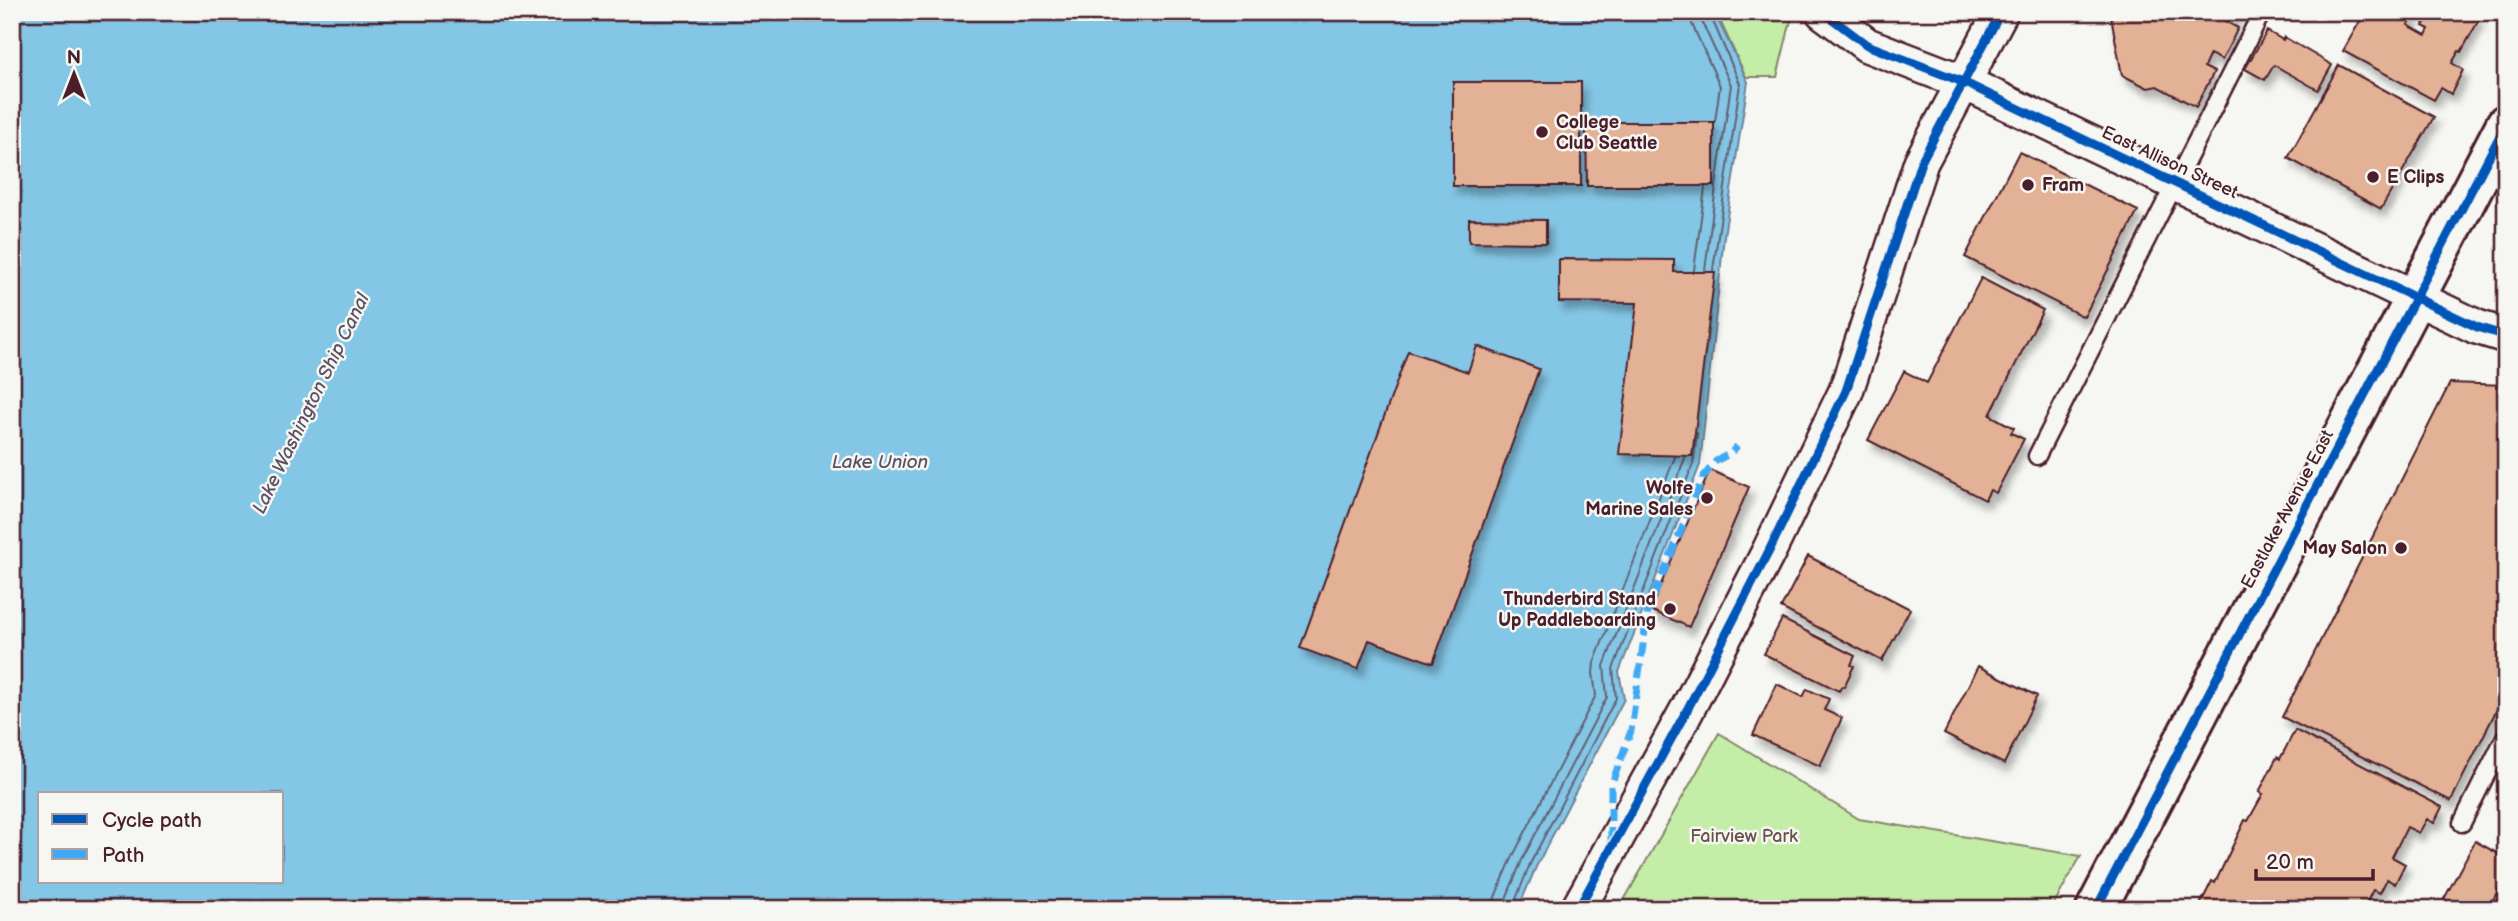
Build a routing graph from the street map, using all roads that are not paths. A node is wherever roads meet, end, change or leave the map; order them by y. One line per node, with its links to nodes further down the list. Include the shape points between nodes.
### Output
1 (1823, 12): 4 (street, East Allison Street, via 1867,45)
2 (2001, 12): 4 (street)
3 (2262, 12): 6 (lane)
4 (1963, 82): 6 (street, East Allison Street); 12 (street, via 1921,162 1846,391 1763,564)
5 (2506, 124): 7 (main road, Eastlake Avenue East)
6 (2176, 183): 7 (street, East Allison Street); 9 (lane)
7 (2416, 296): 8 (street, East Allison Street, via 2477,327); 13 (main road, Eastlake Avenue East)
8 (2506, 336)
9 (2037, 456)
10 (2506, 736): 11 (lane)
11 (2462, 823)
12 (1578, 909)
13 (2096, 909)

